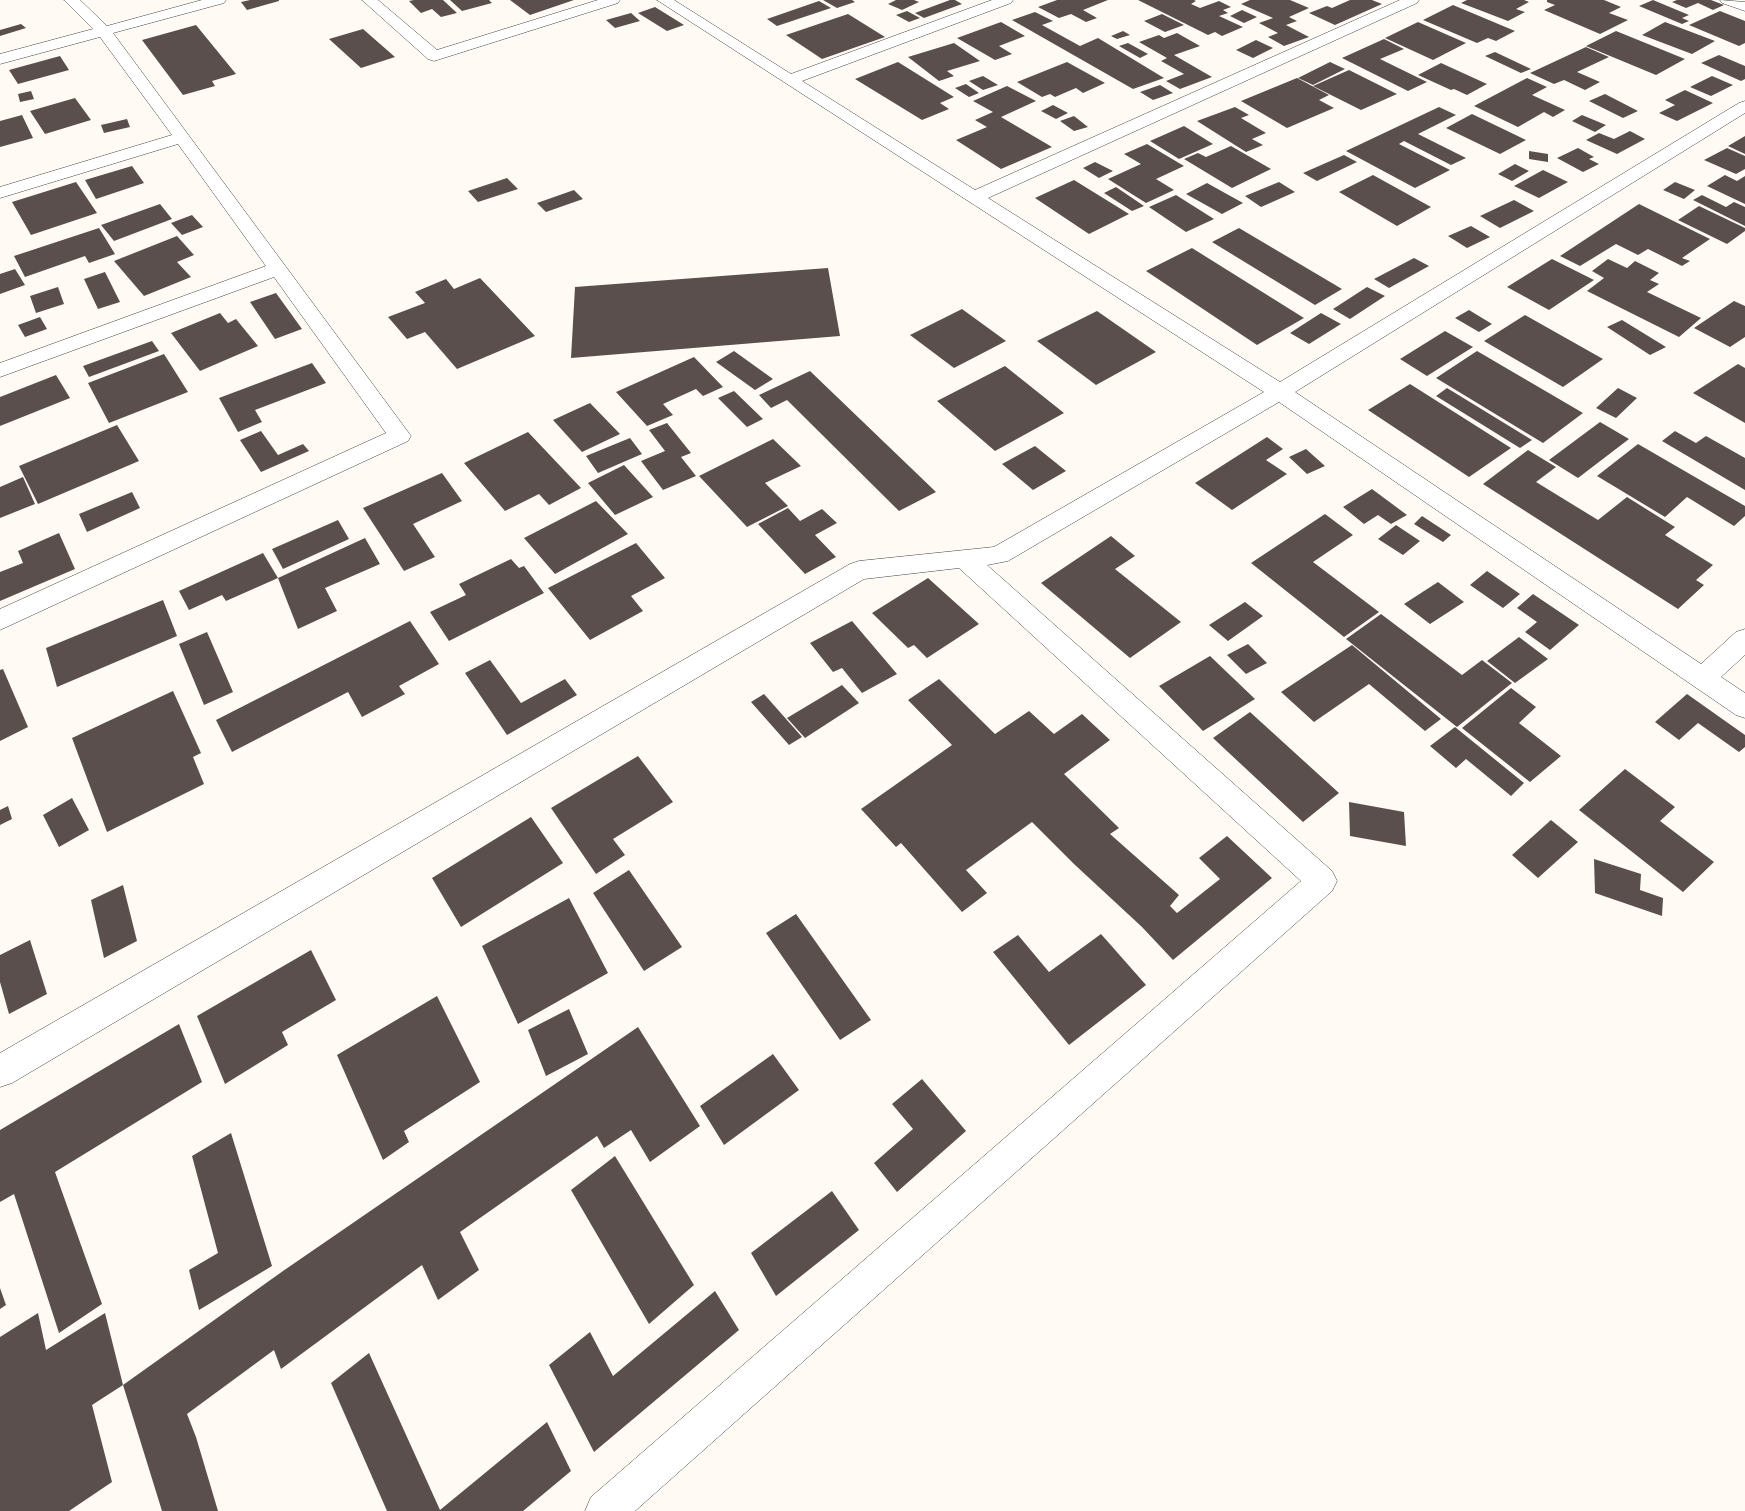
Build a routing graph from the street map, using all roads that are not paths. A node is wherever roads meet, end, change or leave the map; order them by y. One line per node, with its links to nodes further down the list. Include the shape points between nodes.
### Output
1 (71, 0): 10 (street)
2 (219, 0): 10 (street)
3 (369, 0): 4 (street, via 434,56)
4 (613, 0)
5 (664, 0): 12 (street)
6 (1006, 0): 12 (street)
7 (1412, 0): 16 (street)
8 (1727, 0): 9 (street)
9 (1745, 7)
10 (104, 31): 11 (street); 14 (street)
11 (0, 59)
12 (790, 80): 16 (street)
13 (1745, 106): 19 (street)
14 (181, 138): 15 (street); 17 (street)
15 (0, 193)
16 (975, 198): 19 (street)
17 (277, 269): 18 (street); 21 (street, via 400,436)
18 (0, 370)
19 (1280, 392): 20 (street, via 999,555); 23 (street)
20 (964, 559): 25 (street, via 859,570); 26 (street, via 1322,880)
21 (0, 620)
22 (1745, 639): 23 (street)
23 (1703, 678): 24 (street)
24 (1745, 707)
25 (0, 1071)
26 (605, 1511)

